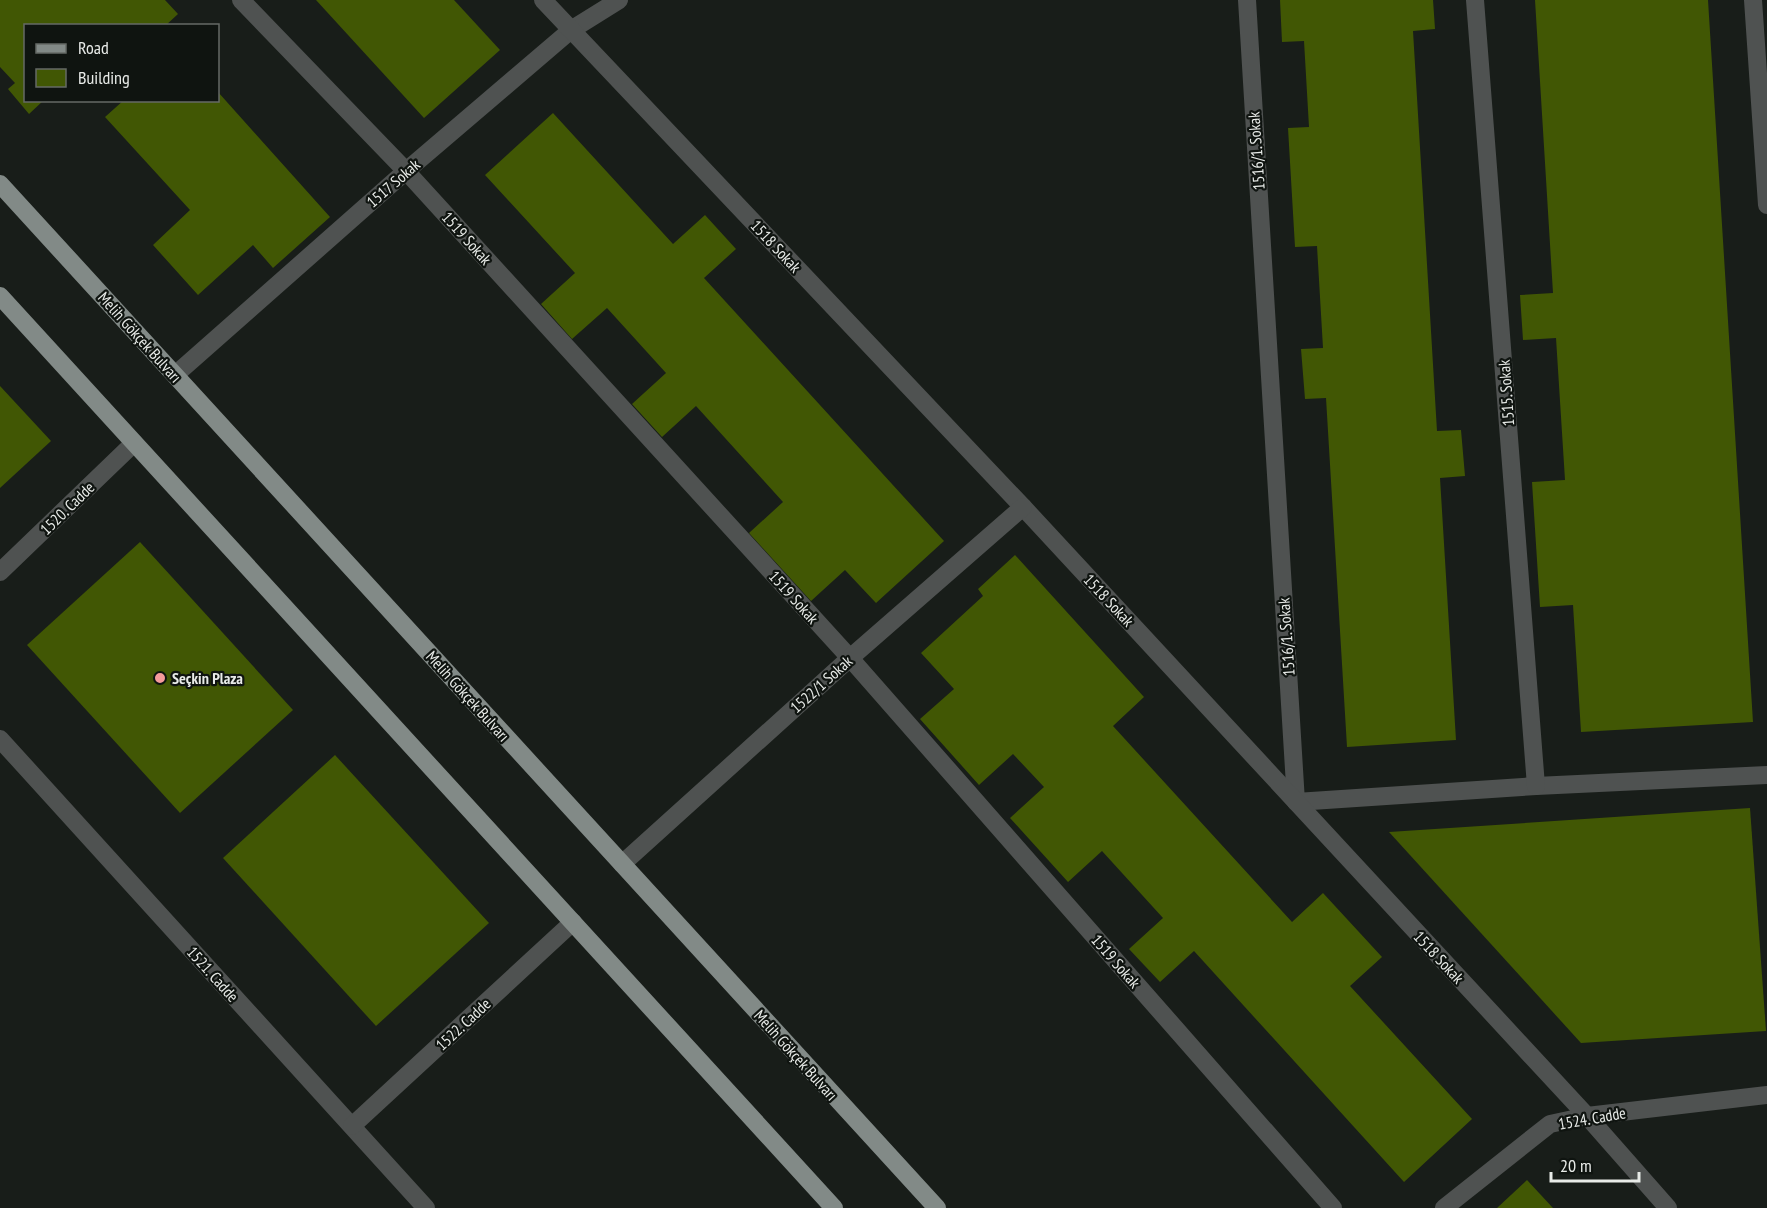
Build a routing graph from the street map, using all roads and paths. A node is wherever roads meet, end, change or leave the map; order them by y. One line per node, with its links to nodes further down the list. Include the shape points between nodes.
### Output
1 (241, 0): 8 (street, 1519 Sokak)
2 (543, 0): 7 (street, 1518 Sokak)
3 (619, 0): 7 (street, 1517 Sokak)
4 (1247, 0): 20 (street, 1516/1. Sokak)
5 (1475, 0): 19 (street, 1515. Sokak)
6 (1753, 0): 10 (street)
7 (571, 30): 8 (street, 1517 Sokak); 14 (street, 1518 Sokak)
8 (406, 171): 12 (street, 1517 Sokak); 16 (street, 1519 Sokak)
9 (0, 184): 12 (main road, Melih Gökçek Bulvarı)
10 (1767, 205)
11 (0, 297): 13 (main road)
12 (175, 375): 21 (main road, Melih Gökçek Bulvarı)
13 (134, 443): 15 (street, 1520. Cadde); 22 (main road)
14 (1023, 507): 16 (street, 1522/1 Sokak); 20 (street, 1518 Sokak)
15 (0, 572)
16 (850, 658): 21 (street, 1522/1 Sokak); 29 (street, 1519 Sokak)
17 (0, 740): 25 (street, 1521. Cadde)
18 (1767, 775): 19 (street)
19 (1536, 786): 20 (street)
20 (1296, 802): 24 (street, 1518 Sokak)
21 (622, 864): 28 (main road, Melih Gökçek Bulvarı)
22 (573, 922): 25 (street, 1522. Cadde); 27 (main road)
23 (1767, 1095): 24 (street, 1524. Cadde)
24 (1587, 1116): 30 (street, 1524. Cadde, via 1550,1124); 31 (street, 1518 Sokak)
25 (352, 1126): 26 (street, 1521. Cadde)
26 (426, 1208)
27 (834, 1208)
28 (937, 1208)
29 (1333, 1208)
30 (1444, 1208)
31 (1668, 1208)

